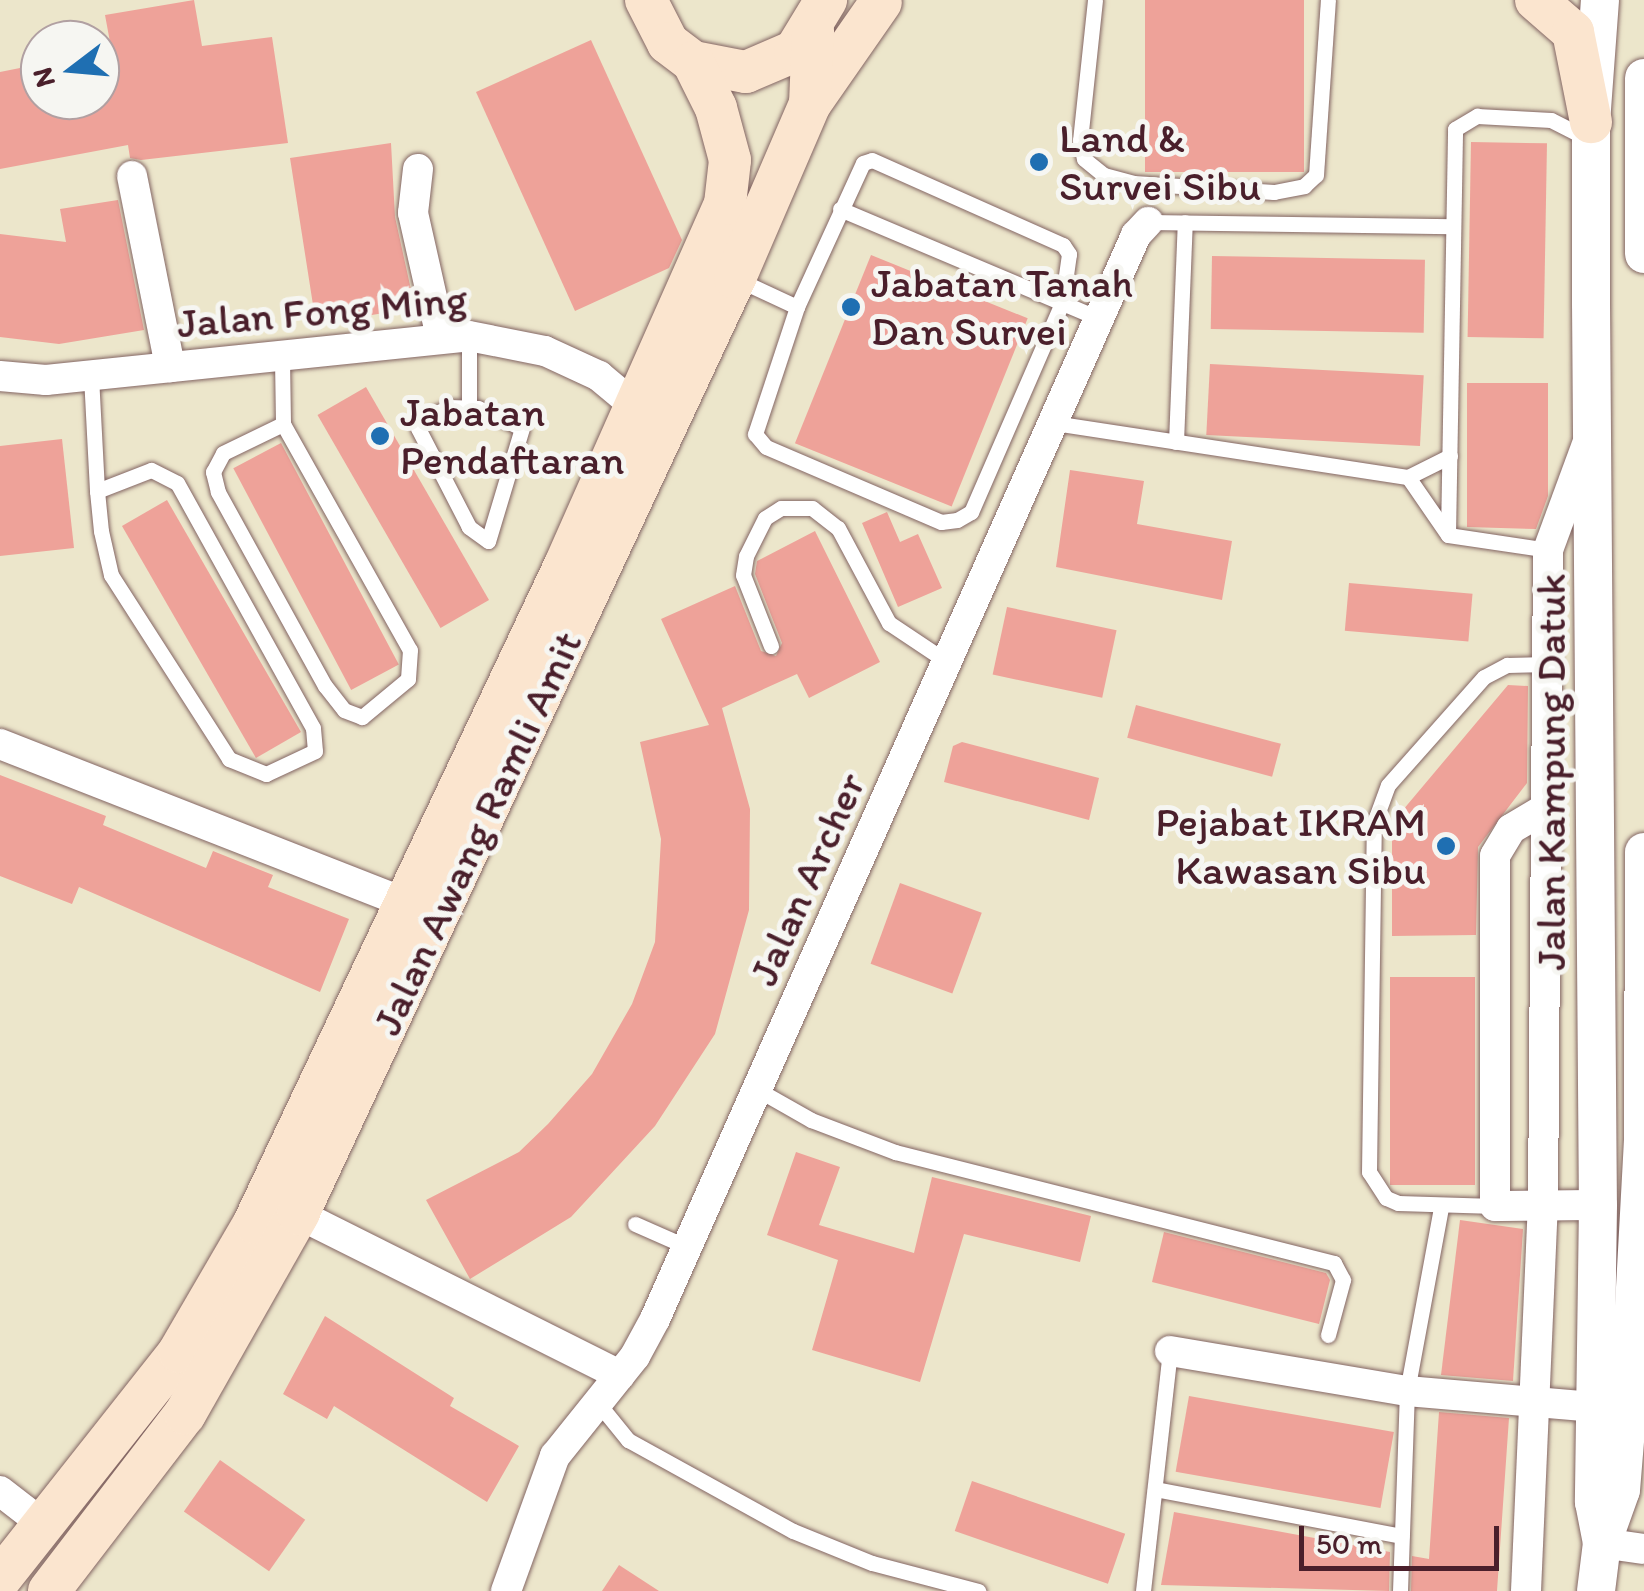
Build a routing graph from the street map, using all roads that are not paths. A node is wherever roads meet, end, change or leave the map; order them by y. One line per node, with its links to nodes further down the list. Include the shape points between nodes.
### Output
1 (1096, 0): 2 (lane, via 1080,140 1084,159 1104,175 1133,184 1274,192 1304,186 1316,175)
2 (1328, 0)
3 (1536, 0): 11 (main road, via 1573,32)
4 (1600, 0): 11 (street, Jalan Kampung Datuk)
5 (883, 1): 7 (main road); 10 (main road)
6 (643, 6): 8 (main road, Jalan Awang Ramli Amit, via 668,43)
7 (819, 18): 8 (main road, via 772,65 719,70); 10 (main road, Jalan Awang Ramli Amit)
8 (693, 62): 28 (main road, Jalan Awang Ramli Amit, via 716,108 730,160 725,204)
9 (1644, 78): 18 (street)
10 (810, 104): 19 (main road, Jalan Awang Ramli Amit)
11 (1591, 132): 17 (lane, via 1551,120 1477,116 1459,122); 30 (street, Jalan Kampung Datuk)
12 (418, 169): 23 (street, via 413,213)
13 (132, 176): 25 (street)
14 (840, 209): 20 (lane); 20 (lane, via 863,163 872,160 1063,246 1068,258); 21 (lane)
15 (1148, 222): 16 (lane, Jalan Archer); 22 (street, Jalan Archer)
16 (1186, 222): 17 (lane, Jalan Archer); 33 (lane)
17 (1453, 226): 34 (lane)
18 (1644, 254)
19 (735, 278): 21 (lane); 54 (main road, Jalan Awang Ramli Amit)
20 (1062, 303): 21 (lane, via 971,512 941,522 758,442 754,422); 22 (lane)
21 (797, 307)
22 (1100, 319): 31 (street, Jalan Archer)
23 (455, 336): 24 (street, Jalan Fong Ming); 28 (street, Jalan Fong Ming, via 546,351 599,376); 29 (lane)
24 (282, 359): 25 (street, Jalan Fong Ming); 32 (lane)
25 (170, 367): 27 (street, Jalan Fong Ming)
26 (0, 376): 27 (street, Jalan Fong Ming)
27 (91, 376): 36 (lane)
28 (636, 406): 46 (main road, Jalan Awang Ramli Amit)
29 (469, 408): 29 (lane, via 514,419 523,440 492,538 484,542 469,527 418,428 432,413)
30 (1595, 422): 38 (street); 39 (street, Jalan Kampung Datuk)
31 (1054, 423): 33 (lane); 41 (street, Jalan Archer)
32 (283, 424): 32 (lane, via 410,650 408,680 362,717 344,710 326,686 218,492 213,472 223,454)
33 (1176, 442): 35 (lane)
34 (1450, 456): 35 (lane); 37 (lane)
35 (1408, 478): 37 (lane)
36 (97, 491): 36 (lane, via 111,574 229,760 266,774 315,750 313,728 177,483 150,470)
37 (1448, 535): 38 (lane)
38 (1548, 550): 39 (street); 42 (street)
39 (1595, 562): 49 (street, Jalan Kampung Datuk)
40 (771, 646): 41 (lane, via 743,574 746,556 765,518 781,508 812,508 838,528 889,623)
41 (949, 662): 48 (street, Jalan Archer)
42 (1547, 664): 44 (street); 53 (lane, via 1507,665 1484,677 1388,785 1374,823 1366,1153 1386,1198)
43 (0, 744): 46 (street)
44 (1548, 807): 51 (street, via 1511,829 1496,856); 52 (street)
45 (1644, 852): 47 (street, Jalan Kampung Datuk)
46 (409, 904): 67 (main road, Jalan Awang Ramli Amit, via 254,1223 179,1352)
47 (1643, 950): 50 (street, Jalan Kampung Datuk)
48 (760, 1091): 56 (street, Jalan Archer); 57 (lane, via 811,1120 896,1152 1334,1264 1343,1280)
49 (1598, 1205): 50 (street); 52 (street); 64 (street, Jalan Kampung Datuk)
50 (1639, 1205): 58 (street, Jalan Kampung Datuk)
51 (1495, 1206): 52 (street); 53 (lane)
52 (1543, 1206): 62 (street)
53 (1441, 1208): 61 (lane)
54 (298, 1214): 60 (street); 72 (main road, Jalan Awang Ramli Amit, via 185,1414)
55 (635, 1224): 56 (lane)
56 (685, 1246): 60 (street, Jalan Archer, via 655,1319)
57 (1328, 1335)
58 (1638, 1338): 69 (street, Jalan Kampung Datuk, via 1621,1490)
59 (1170, 1351): 61 (street); 65 (lane)
60 (620, 1376): 63 (street, Jalan Archer)
61 (1407, 1391): 62 (street); 68 (lane)
62 (1531, 1402): 64 (street); 77 (street)
63 (598, 1403): 73 (street, Jalan Archer, via 555,1456); 74 (lane, via 628,1440 794,1531 872,1563)
64 (1595, 1408): 69 (street, Jalan Kampung Datuk, via 1594,1502)
65 (1155, 1489): 68 (lane); 75 (lane)
66 (0, 1491): 67 (street)
67 (44, 1525): 71 (main road, Jalan Awang Ramli Amit)
68 (1402, 1536): 76 (lane)
69 (1602, 1543): 70 (street); 78 (street, Jalan Kampung Datuk)
70 (1644, 1549)
71 (0, 1579)
72 (49, 1591)
73 (506, 1591)
74 (978, 1591)
75 (1144, 1591)
76 (1400, 1591)
77 (1526, 1591)
78 (1596, 1591)

